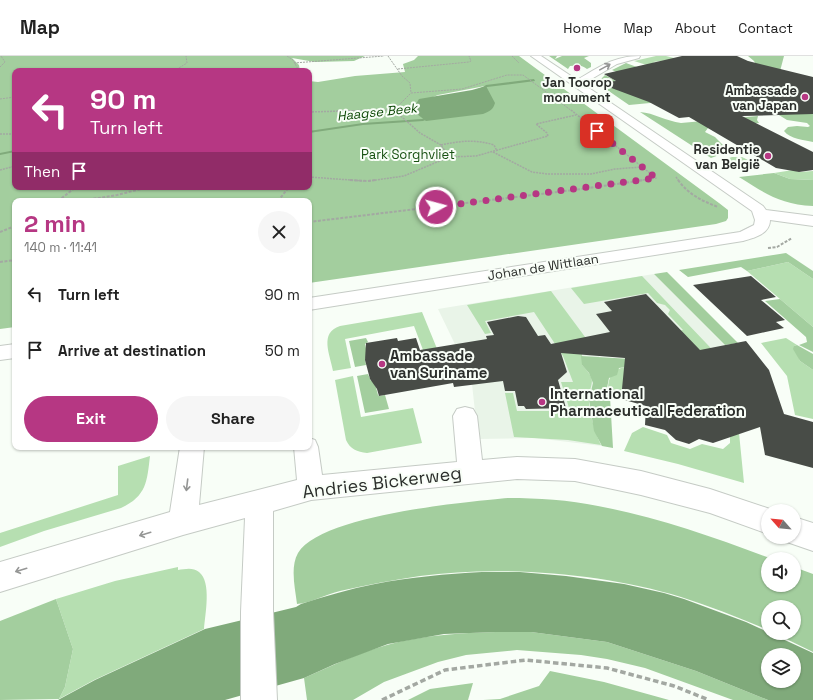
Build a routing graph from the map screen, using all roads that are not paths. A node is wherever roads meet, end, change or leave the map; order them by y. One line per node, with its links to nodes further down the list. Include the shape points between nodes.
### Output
1 (536, 56): 3 (street)
2 (636, 56): 3 (street, one-way to 2, via 614,62)
3 (577, 84): 4 (street, via 741,196)
4 (761, 214): 5 (street); 6 (street, Johan de Wittlaan, via 763,226 760,230 743,236)
5 (809, 223)
6 (312, 304)
7 (12, 351): 8 (street)
8 (0, 353)
9 (465, 416): 12 (street)
10 (192, 450): 16 (street, one-way to 16)
11 (306, 450): 13 (street)
12 (471, 472): 13 (street, Andries Bickerweg); 15 (street, Andries Bickerweg, via 517,468 575,470 641,483 710,501)
13 (311, 488): 14 (street, Andries Bickerweg)
14 (259, 502): 16 (street, Andries Bickerweg); 20 (street)
15 (761, 519)
16 (183, 522): 19 (street, Andries Bickerweg, one-way to 19)
17 (801, 533): 18 (street)
18 (813, 537)
19 (0, 577)
20 (258, 697)

